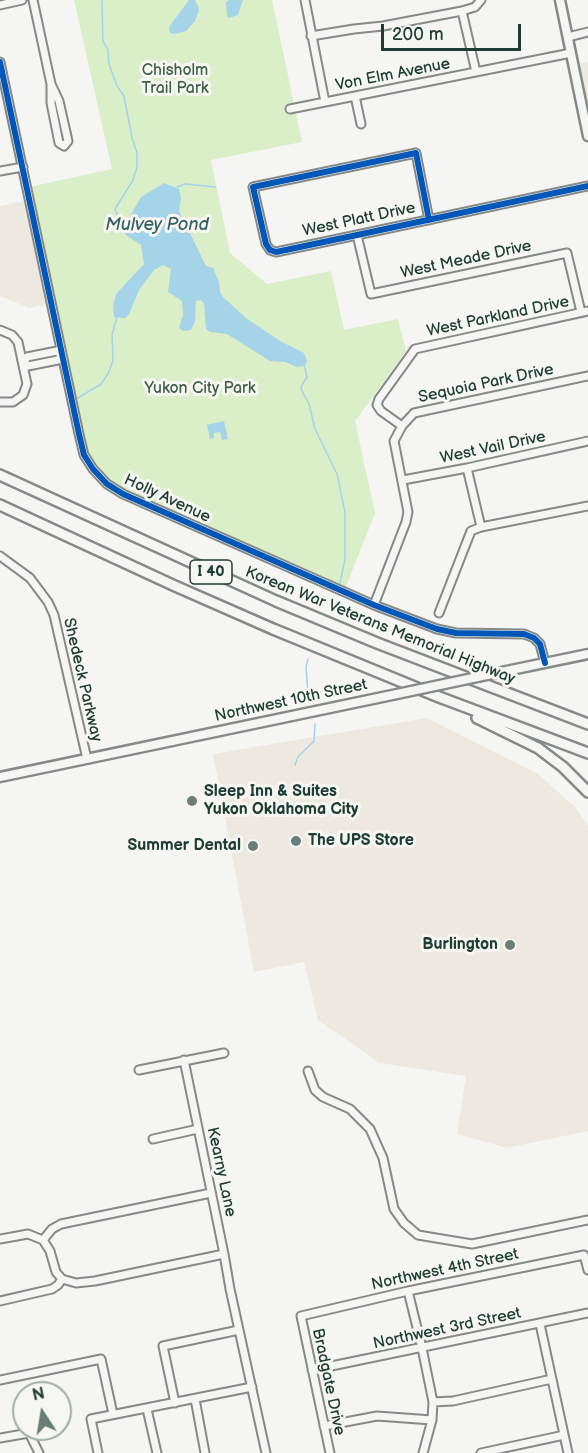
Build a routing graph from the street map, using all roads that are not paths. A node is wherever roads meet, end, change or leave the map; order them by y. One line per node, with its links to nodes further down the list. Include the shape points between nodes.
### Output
1 (22, 0): 6 (street)
2 (33, 0): 14 (street)
3 (305, 0): 9 (street)
4 (481, 0): 7 (street, via 475,7)
5 (560, 0): 10 (main road)
6 (0, 4)
7 (462, 11): 9 (street); 13 (street)
8 (588, 32): 10 (street)
9 (311, 36): 17 (street)
10 (568, 37): 11 (main road)
11 (571, 53): 13 (street, Von Elm Avenue); 20 (main road)
12 (0, 62): 16 (street, Holly Avenue)
13 (476, 72): 15 (street, Von Elm Avenue)
14 (51, 84): 14 (street, via 68,141 64,146 59,143)
15 (355, 96): 17 (street, Von Elm Avenue); 19 (street)
16 (4, 101): 21 (street, Holly Avenue)
17 (325, 102): 18 (street, Von Elm Avenue)
18 (290, 109)
19 (361, 124)
20 (588, 135)
21 (23, 167): 22 (street); 28 (street, Holly Avenue)
22 (0, 171)
23 (588, 186): 24 (street, West Platt Drive)
24 (429, 219): 25 (street, West Platt Drive); 25 (street, West Platt Drive, via 416,153 253,187 270,250)
25 (357, 235): 26 (street, West Meade Drive, via 371,294 567,253)
26 (584, 311): 32 (street, West Parkland Drive, via 415,349 377,405)
27 (0, 330): 29 (street, via 18,342)
28 (62, 355): 29 (street, via 57,351 27,357); 41 (street, Holly Avenue, via 84,455 107,484 223,540)
29 (24, 362): 31 (street, via 27,384 22,395 13,402)
30 (588, 376): 32 (street, Sequoia Park Drive, via 414,412)
31 (0, 402)
32 (402, 426): 36 (street, via 394,441)
33 (588, 441): 34 (street, West Vail Drive)
34 (467, 468): 36 (street, West Vail Drive); 39 (street)
35 (0, 475): 46 (highway, Korean War Veterans Memorial Highway / I 40, via 286,605)
36 (403, 480): 41 (street, via 406,522)
37 (0, 505): 45 (highway, I 40, via 225,608)
38 (588, 506): 39 (street)
39 (480, 527): 42 (street, via 469,535)
40 (0, 556): 48 (street, Shedeck Parkway, via 30,578 54,615)
41 (374, 605): 44 (street, Holly Avenue, via 456,633 524,634 540,644)
42 (439, 613)
43 (588, 654): 44 (main road, Northwest 10th Street)
44 (545, 663): 48 (main road, Northwest 10th Street, bridge)
45 (439, 697): 47 (highway, I 40); 50 (highway, via 538,748 563,766)
46 (588, 724)
47 (588, 753)
48 (87, 759): 49 (main road, Northwest 10th Street)
49 (0, 777)
50 (588, 792)
51 (224, 1053): 52 (street)
52 (184, 1060): 53 (street); 55 (street, Kearny Lane)
53 (139, 1070)
54 (308, 1071): 58 (street, via 315,1090 350,1109 370,1129 383,1158 394,1209 418,1235 472,1244)
55 (198, 1129): 56 (street); 57 (street, Kearny Lane)
56 (153, 1139)
57 (212, 1193): 60 (street, via 61,1224); 61 (street, Kearny Lane)
58 (588, 1221)
59 (0, 1239): 60 (street, via 28,1234)
60 (43, 1240): 63 (street)
61 (224, 1254): 63 (street, via 94,1281 76,1283); 69 (street, Kearny Lane)
62 (588, 1268): 64 (street, Northwest 4th Street, via 584,1255)
63 (62, 1279): 65 (street, via 52,1289)
64 (408, 1291): 67 (street, Northwest 4th Street); 70 (street)
65 (0, 1301)
66 (588, 1313): 68 (street, Northwest 3rd Street)
67 (301, 1316): 71 (street, Bradgate Drive)
68 (540, 1324): 70 (street, Northwest 3rd Street); 72 (street)
69 (239, 1330): 74 (street, Kearny Lane); 77 (street, via 163,1346)
70 (422, 1348): 71 (street, Northwest 3rd Street); 76 (street)
71 (312, 1370): 81 (street, Bradgate Drive)
72 (552, 1379): 76 (street); 82 (street)
73 (0, 1380): 79 (street, via 101,1359)
74 (252, 1387): 75 (street); 89 (street, Kearny Lane)
75 (195, 1399): 77 (street); 88 (street)
76 (433, 1402): 80 (street)
77 (175, 1403): 78 (street)
78 (147, 1409): 79 (street); 87 (street)
79 (113, 1414): 86 (street, via 91,1419)
80 (432, 1420): 81 (street, via 377,1416); 91 (street)
81 (324, 1426): 90 (street, Bradgate Drive)
82 (564, 1435): 84 (street); 93 (street)
83 (0, 1438): 85 (street, via 29,1433)
84 (509, 1450): 92 (street)
85 (39, 1453)
86 (98, 1453)
87 (157, 1453)
88 (205, 1453)
89 (266, 1453)
90 (330, 1453)
91 (424, 1453)
92 (481, 1453)
93 (568, 1453)

